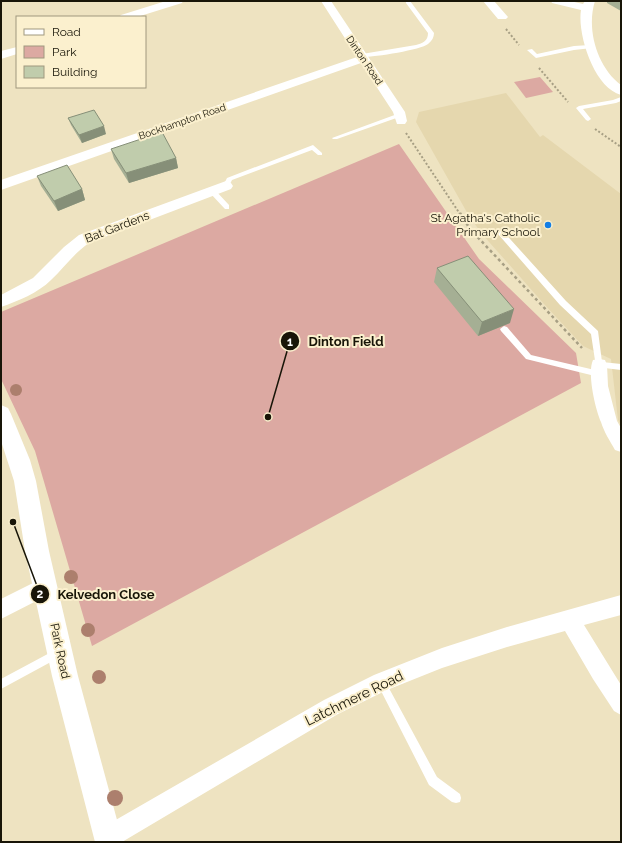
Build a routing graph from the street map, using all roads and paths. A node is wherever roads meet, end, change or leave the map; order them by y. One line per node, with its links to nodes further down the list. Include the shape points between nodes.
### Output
1 (178, 1): 7 (street)
2 (326, 1): 14 (street, Dinton Road)
3 (488, 1): 8 (street)
4 (556, 1): 6 (street)
5 (408, 2): 14 (lane, via 431,33 429,41)
6 (588, 4): 10 (street, via 586,19)
7 (128, 16)
8 (502, 17): 9 (path, via 499,21)
9 (520, 45)
10 (590, 47): 12 (lane, via 536,56); 16 (street, via 606,78)
11 (16, 50): 13 (street)
12 (530, 50)
13 (1, 54)
14 (363, 57): 19 (street, Dinton Road); 25 (street, Bockhampton Road)
15 (535, 63): 18 (path)
16 (621, 91)
17 (621, 99): 20 (lane, via 579,108)
18 (569, 103)
19 (400, 118): 22 (lane); 32 (path, via 408,137 470,228)
20 (588, 119)
21 (591, 129): 23 (path, via 595,129)
22 (335, 138)
23 (621, 147)
24 (320, 154): 26 (lane, via 312,147 229,179)
25 (1, 185)
26 (219, 188): 27 (lane); 29 (street, Bat Gardens, via 84,239 72,247 42,280)
27 (227, 207)
28 (500, 232): 32 (lane, via 563,303 595,333)
29 (1, 301)
30 (504, 329): 32 (lane, via 529,357)
31 (621, 367): 32 (lane)
32 (599, 370): 34 (street, via 600,386 609,422)
33 (1, 414): 35 (street, Park Road, via 25,481 37,552)
34 (621, 445)
35 (46, 586): 37 (street); 39 (street, Park Road)
36 (621, 605): 38 (street, Latchmere Road)
37 (1, 609)
38 (569, 619): 40 (street, Latchmere Road, via 442,658); 42 (street)
39 (60, 652): 41 (lane); 44 (street, Park Road)
40 (381, 682): 43 (lane, via 434,781); 44 (street, Latchmere Road, via 331,706)
41 (1, 684)
42 (621, 704)
43 (456, 798)
44 (109, 840)

